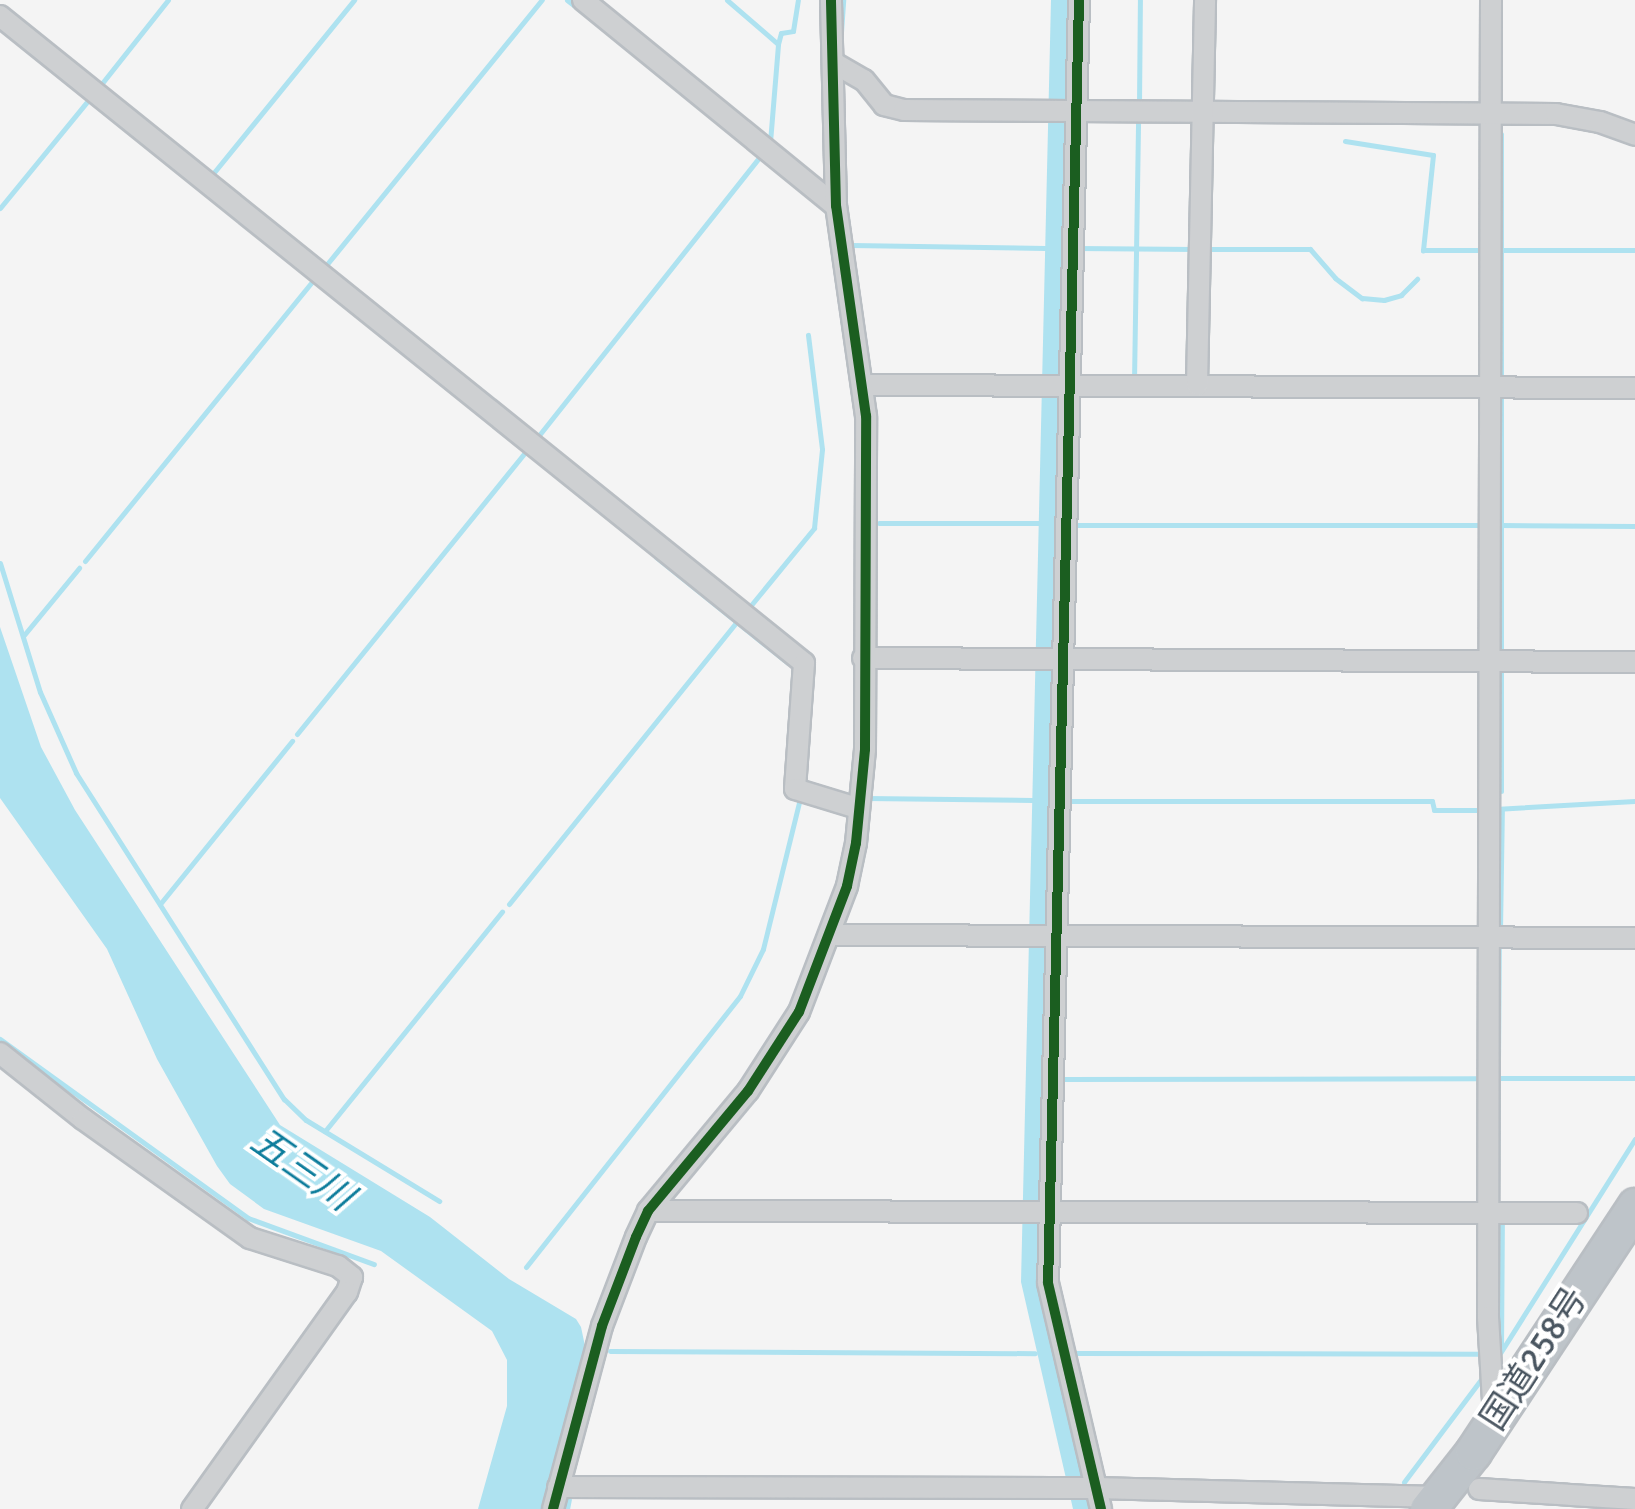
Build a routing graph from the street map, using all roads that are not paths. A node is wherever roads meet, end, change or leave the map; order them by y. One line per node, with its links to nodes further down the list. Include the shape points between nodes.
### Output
1 (583, 0): 12 (street)
2 (831, 0): 7 (street)
3 (1079, 0): 8 (street)
4 (1204, 0): 9 (street)
5 (1490, 0): 10 (street)
6 (0, 16): 22 (street, via 804,664 794,789)
7 (834, 63): 8 (street, via 892,108); 12 (street)
8 (1077, 109): 9 (street); 15 (street)
9 (1204, 110): 10 (street); 14 (street)
10 (1489, 116): 11 (street, via 1556,114); 16 (street)
11 (1635, 135)
12 (836, 206): 13 (street)
13 (862, 385): 15 (street); 18 (street)
14 (1197, 385): 15 (street); 16 (street)
15 (1069, 386): 19 (street)
16 (1490, 387): 17 (street); 20 (street)
17 (1635, 388)
18 (863, 658): 19 (street); 22 (street, via 865,749)
19 (1063, 661): 20 (street); 24 (street)
20 (1490, 662): 21 (street); 25 (street)
21 (1635, 662)
22 (857, 808): 23 (street, via 847,886)
23 (828, 936): 24 (street); 29 (street, via 776,1052)
24 (1055, 937): 25 (street); 30 (street)
25 (1490, 937): 26 (street); 32 (street)
26 (1635, 938)
27 (0, 1054): 41 (street, via 250,1238 352,1276)
28 (1634, 1209): 33 (highway, 国道258号)
29 (648, 1210): 30 (street); 35 (street, via 602,1326)
30 (1049, 1212): 32 (street); 36 (street, via 1052,1308)
31 (1577, 1213): 32 (street)
32 (1491, 1214): 33 (street)
33 (1494, 1420): 34 (highway, 国道258号)
34 (1473, 1452): 38 (street); 40 (highway, 国道258号)
35 (558, 1487): 37 (street); 42 (street)
36 (1096, 1488): 37 (street); 40 (street); 43 (street)
37 (841, 1498)
38 (1479, 1499): 39 (street)
39 (1635, 1499)
40 (1433, 1503)
41 (192, 1509)
42 (553, 1509)
43 (1102, 1509)

